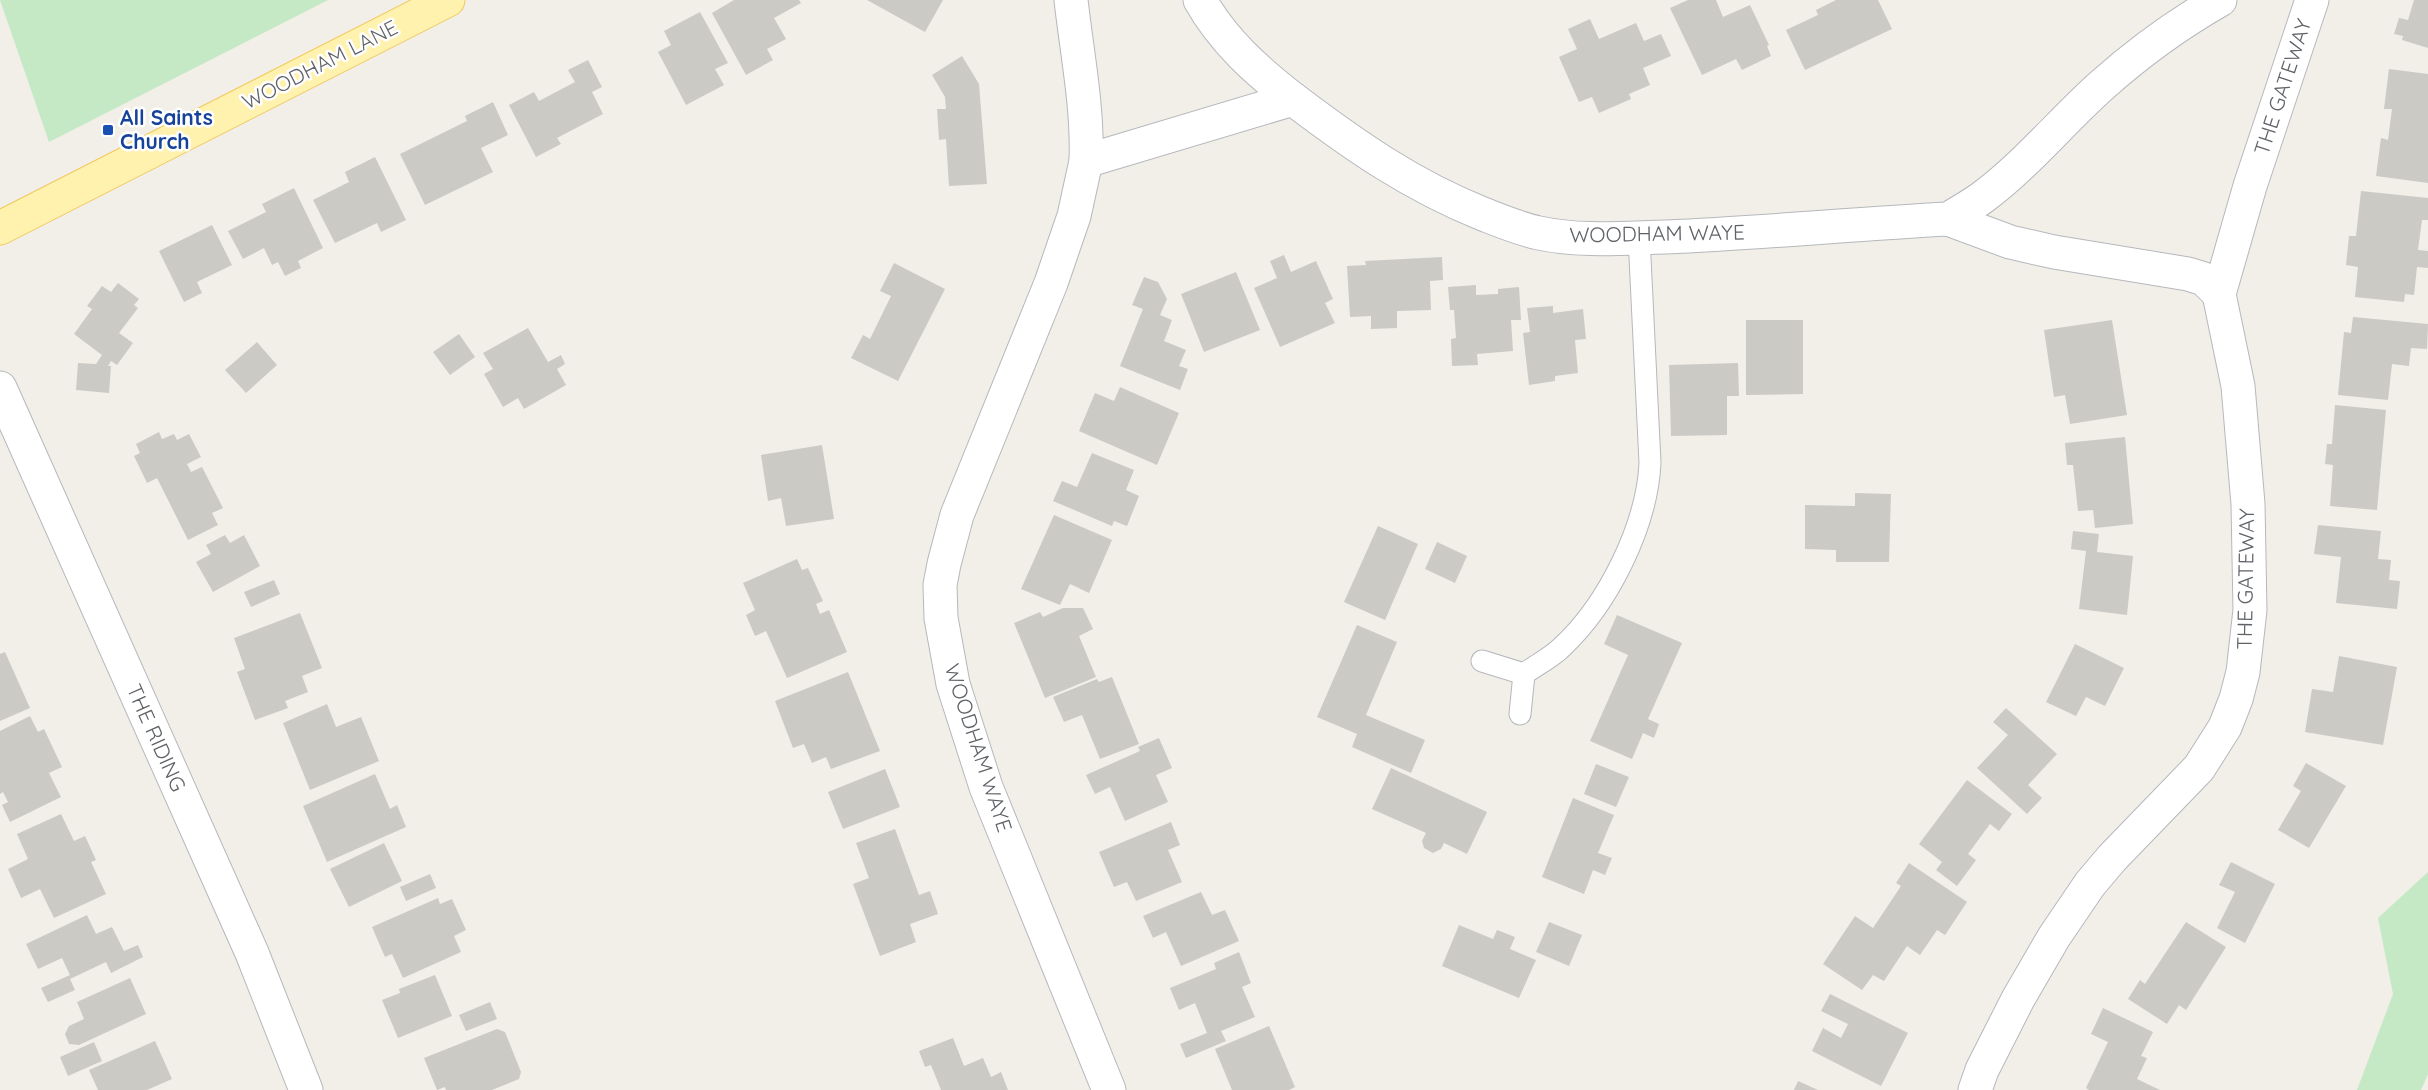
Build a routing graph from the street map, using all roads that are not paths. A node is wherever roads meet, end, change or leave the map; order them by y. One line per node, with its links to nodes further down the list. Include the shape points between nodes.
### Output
1 (448, 0): 9 (main road, WOODHAM LANE)
2 (1071, 0): 7 (street, WOODHAM WAYE, via 1087,127)
3 (1200, 0): 6 (street, WOODHAM WAYE, via 1234,48)
4 (2220, 0): 8 (street, WOODHAM WAYE, via 2175,26 2139,54 1984,197)
5 (2312, 0): 11 (street, THE GATEWAY)
6 (1293, 99): 7 (street); 10 (street, WOODHAM WAYE, via 1410,180 1485,215 1538,233 1612,239)
7 (1086, 161): 17 (street, WOODHAM WAYE, via 1074,216 1051,283 957,515 940,585 941,618 953,684 986,787)
8 (1948, 219): 10 (street, WOODHAM WAYE); 11 (street, WOODHAM WAYE, via 2021,244 2188,274 2204,279)
9 (0, 228)
10 (1639, 237): 14 (lane, via 1649,486 1633,541 1597,607 1561,648)
11 (2219, 294): 18 (street, THE GATEWAY, via 2238,386 2248,504 2250,610 2236,699 2225,727 2199,768 2132,835 2090,884 2054,937 2018,999)
12 (0, 388): 16 (street, THE RIDING, via 252,953)
13 (1482, 661): 14 (lane)
14 (1524, 674): 15 (lane)
15 (1520, 714)
16 (306, 1090)
17 (1108, 1090)
18 (1975, 1090)

